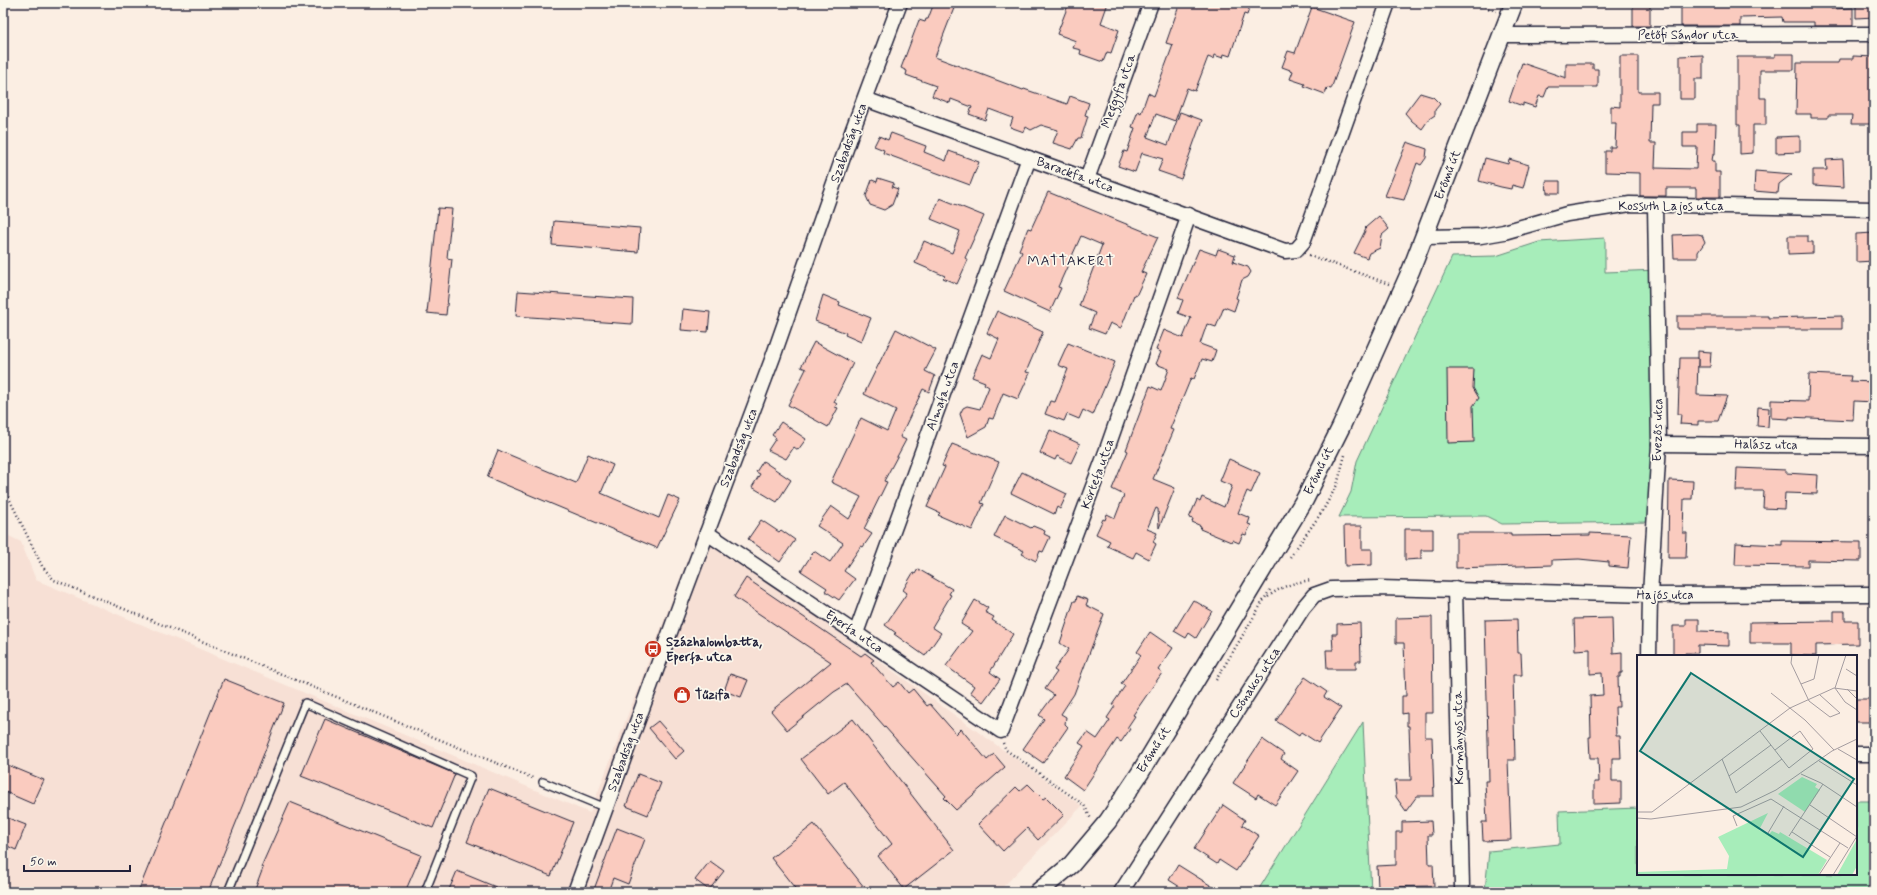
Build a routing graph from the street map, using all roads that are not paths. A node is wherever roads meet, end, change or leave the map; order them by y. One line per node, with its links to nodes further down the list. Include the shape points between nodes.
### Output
1 (900, 3): 7 (street, Szabadság utca)
2 (1152, 3): 9 (street, Meggyfa utca)
3 (1388, 3): 12 (street, Barackfa utca, via 1303,242 1290,250)
4 (1512, 9): 6 (street, Erőmű út)
5 (1874, 34): 6 (street, Petőfi Sándor utca)
6 (1502, 35): 13 (street, Erőmű út)
7 (865, 99): 8 (street, Barackfa utca); 16 (street, Szabadság utca)
8 (1029, 158): 9 (street, Barackfa utca); 20 (street, Almafa utca)
9 (1087, 179): 12 (street, Barackfa utca)
10 (1655, 205): 11 (street, Kossuth Lajos utca); 13 (street, Kossuth Lajos utca, via 1630,204 1581,211 1481,236); 14 (street, Evezős utca)
11 (1874, 209)
12 (1189, 215): 22 (street, Körtefa utca, via 1106,452)
13 (1424, 237): 31 (street, Erőmű út, via 1347,414 1305,498 1140,774 1102,828 1071,865)
14 (1659, 444): 15 (street, Halász utca); 19 (street, Evezős utca)
15 (1874, 446)
16 (707, 533): 20 (street, Eperfa utca); 26 (street, Szabadság utca)
17 (1455, 589): 19 (street, Hajós utca); 27 (street, Kormányos utca); 32 (street, Csónakos utca, via 1331,590 1314,595 1303,608)
18 (1874, 594): 19 (street, Hajós utca)
19 (1650, 595): 21 (street, Evezős utca)
20 (856, 633): 22 (street, Eperfa utca)
21 (1649, 655)
22 (1001, 731)
23 (1857, 754): 24 (street)
24 (1874, 754)
25 (543, 782): 26 (lane)
26 (606, 808): 30 (street, Szabadság utca)
27 (1462, 887)
28 (228, 892): 29 (lane, via 305,703 471,776)
29 (425, 892)
30 (575, 892)
31 (1038, 892)
32 (1121, 892)

